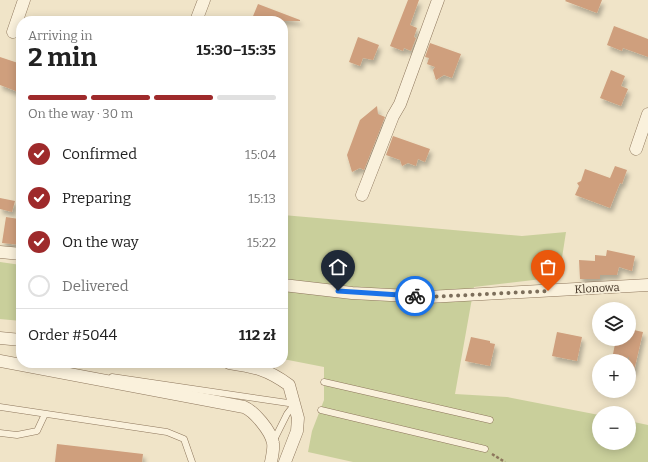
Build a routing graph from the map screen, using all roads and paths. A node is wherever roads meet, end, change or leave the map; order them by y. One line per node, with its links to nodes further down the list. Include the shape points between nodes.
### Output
1 (24, 0): 4 (street)
2 (204, 0): 5 (street)
3 (438, 0): 10 (street, via 400,104)
4 (18, 16)
5 (198, 16)
6 (16, 23): 7 (street)
7 (13, 32)
8 (648, 114): 9 (street)
9 (636, 149)
10 (362, 195)
11 (0, 252): 12 (street)
12 (16, 254)
13 (648, 285): 14 (street, Klonowa, via 428,297 352,293)
14 (288, 286)
15 (0, 338): 16 (street)
16 (16, 340)
17 (0, 361): 18 (street)
18 (16, 364)
19 (40, 368): 21 (street)
20 (259, 368): 23 (street, via 290,384)
21 (63, 372): 23 (lane, via 115,377); 29 (street, via 244,406 251,410 266,428)
22 (324, 382): 27 (lane)
23 (295, 404): 29 (lane, via 287,414); 33 (street, via 298,431)
24 (0, 407): 26 (lane)
25 (321, 410): 30 (lane)
26 (45, 414): 28 (lane, via 37,432 17,436); 31 (lane, via 167,432 184,440)
27 (490, 420)
28 (0, 433)
29 (273, 443): 32 (street)
30 (485, 449): 34 (path)
31 (192, 462)
32 (271, 462)
33 (285, 462)
34 (505, 462)

